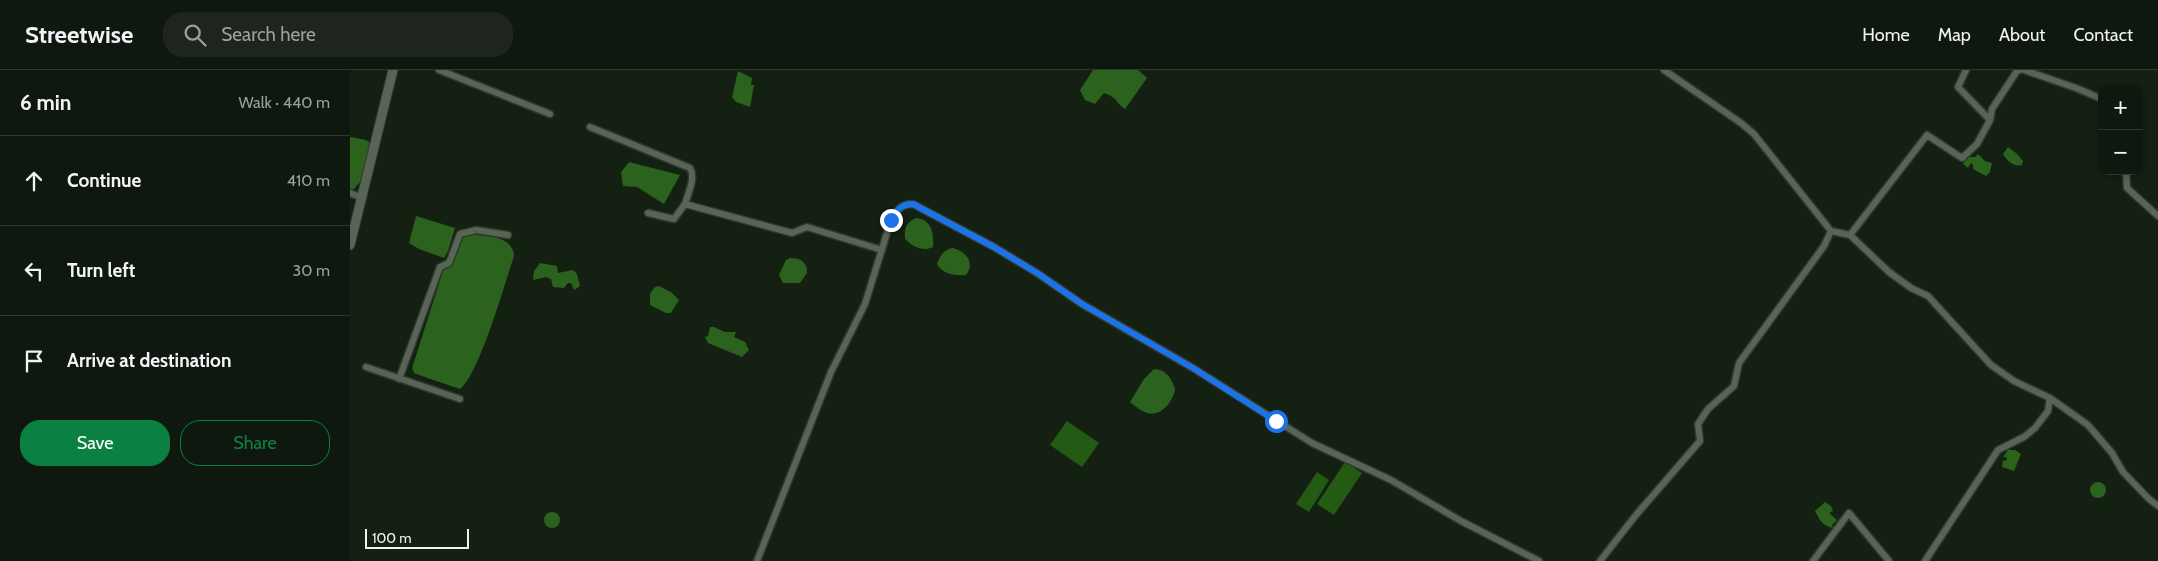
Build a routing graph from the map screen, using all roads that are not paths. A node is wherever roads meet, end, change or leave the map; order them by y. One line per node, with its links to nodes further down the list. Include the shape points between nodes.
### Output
1 (393, 70): 13 (street)
2 (439, 70): 8 (street)
3 (1664, 70): 17 (street, via 1754,134)
4 (1966, 70): 9 (street, via 1958,87)
5 (2020, 70): 9 (street, via 1992,109)
6 (2024, 70): 7 (street)
7 (2098, 97)
8 (550, 114)
9 (1990, 120): 19 (street, via 1977,144 1962,158 1927,135)
10 (590, 126): 14 (street, via 690,168 692,179)
11 (2126, 175): 16 (street, via 2128,188)
12 (350, 193): 13 (street)
13 (363, 198): 20 (street)
14 (685, 204): 15 (street, via 674,219); 21 (street, via 792,233 807,227)
15 (648, 213)
16 (2158, 216)
17 (1831, 231): 19 (street); 29 (street, via 1819,253 1738,363 1734,386 1708,409 1698,424 1700,441)
18 (508, 235): 23 (street, via 476,230 460,234 449,264 440,267)
19 (1850, 235): 24 (street, via 1889,272 1928,296 1991,365 2014,381)
20 (350, 245)
21 (882, 250): 27 (street, via 865,304 831,372); 28 (street, via 897,210 905,204 913,204 994,247 1312,444 1391,480 1453,517)
22 (366, 368): 23 (street)
23 (400, 379): 25 (street)
24 (2050, 398): 26 (street, via 2088,424 2123,472); 32 (street, via 2048,411 2035,428 1998,450)
25 (460, 399)
26 (2158, 506)
27 (757, 561)
28 (1539, 561)
29 (1600, 561)
30 (1813, 561): 31 (street, via 1849,513)
31 (1889, 561)
32 (1925, 561)

